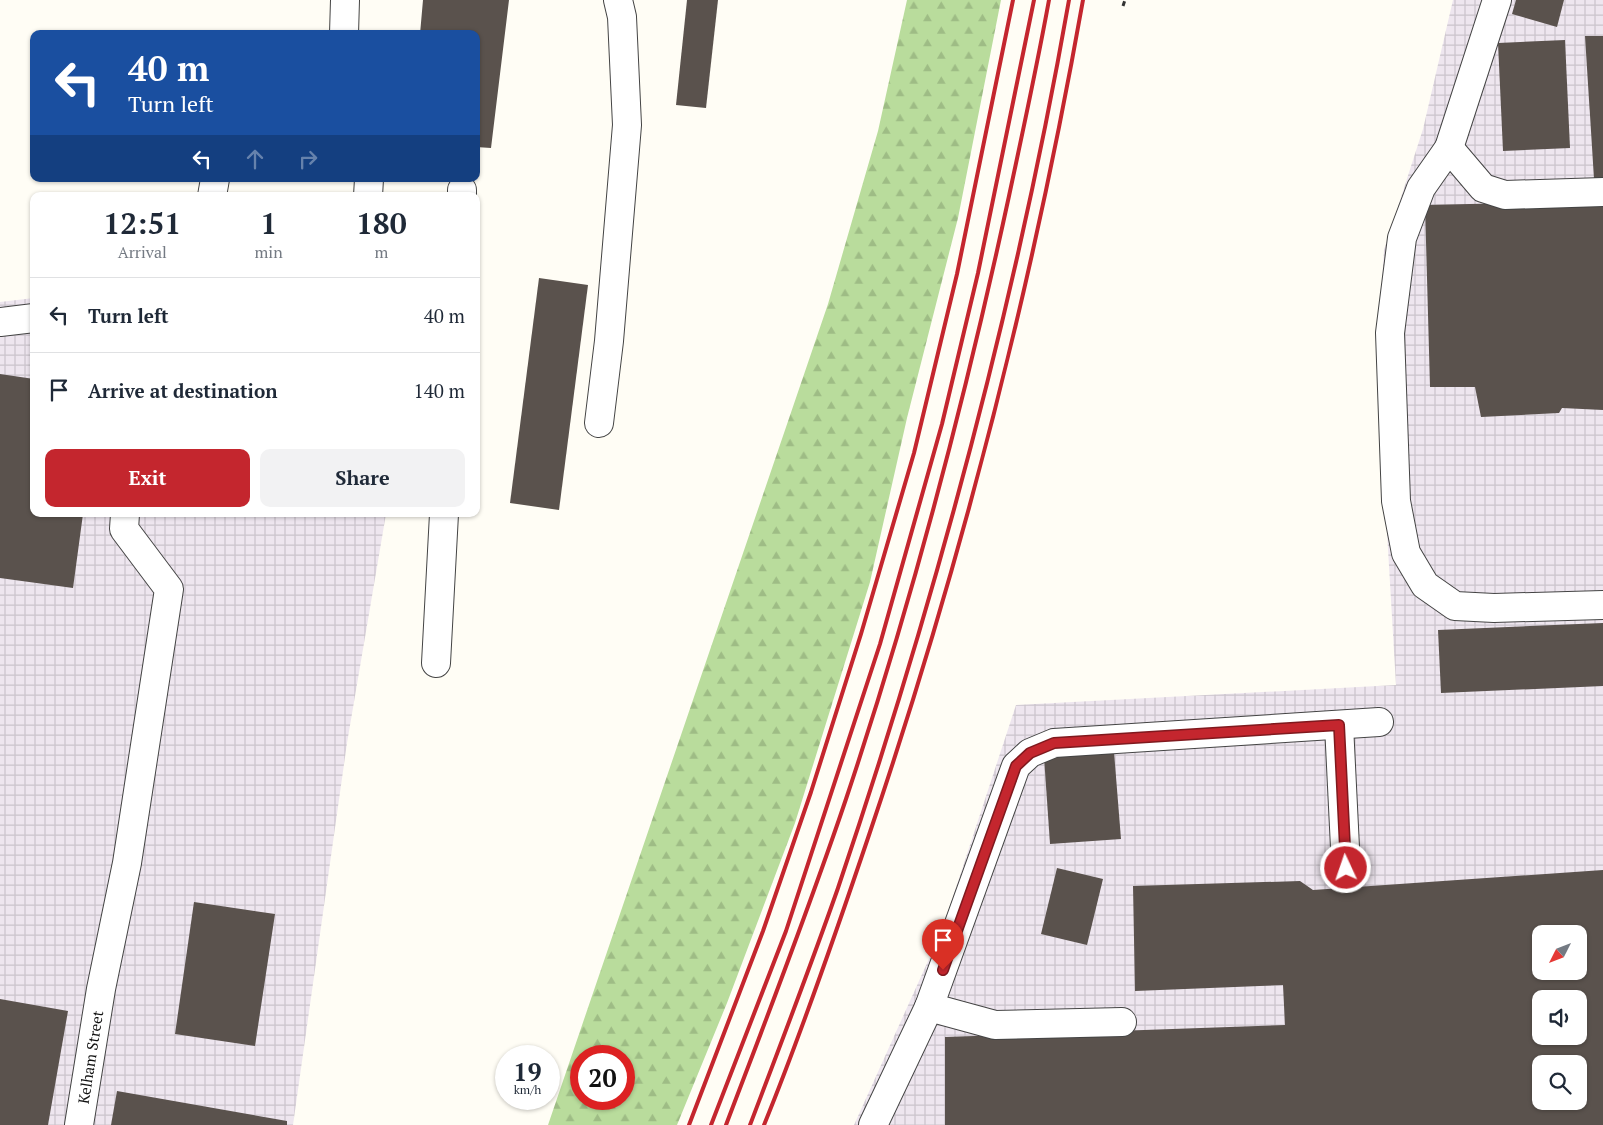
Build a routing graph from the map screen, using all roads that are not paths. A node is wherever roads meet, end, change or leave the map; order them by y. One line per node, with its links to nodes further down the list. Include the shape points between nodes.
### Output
1 (345, 0): 4 (street)
2 (618, 0): 9 (street, via 622,17 627,125)
3 (1497, 0): 5 (street)
4 (344, 30)
5 (1449, 148): 6 (street, via 1483,188 1496,193); 12 (street, via 1421,188 1402,238 1390,333 1396,501 1406,553 1425,585 1455,606)
6 (1603, 192)
7 (30, 318): 8 (street)
8 (0, 322)
9 (599, 422)
10 (125, 517): 19 (street, Kelham Street, via 124,529 169,588 127,863 101,989)
11 (444, 517): 13 (street)
12 (1603, 605)
13 (436, 663)
14 (1379, 722): 15 (street)
15 (1339, 725): 16 (street); 17 (street, via 1054,743 1030,753 1016,766)
16 (1346, 868)
17 (929, 1007): 18 (street, via 996,1025); 20 (street)
18 (1122, 1022)
19 (79, 1125)
20 (874, 1125)

